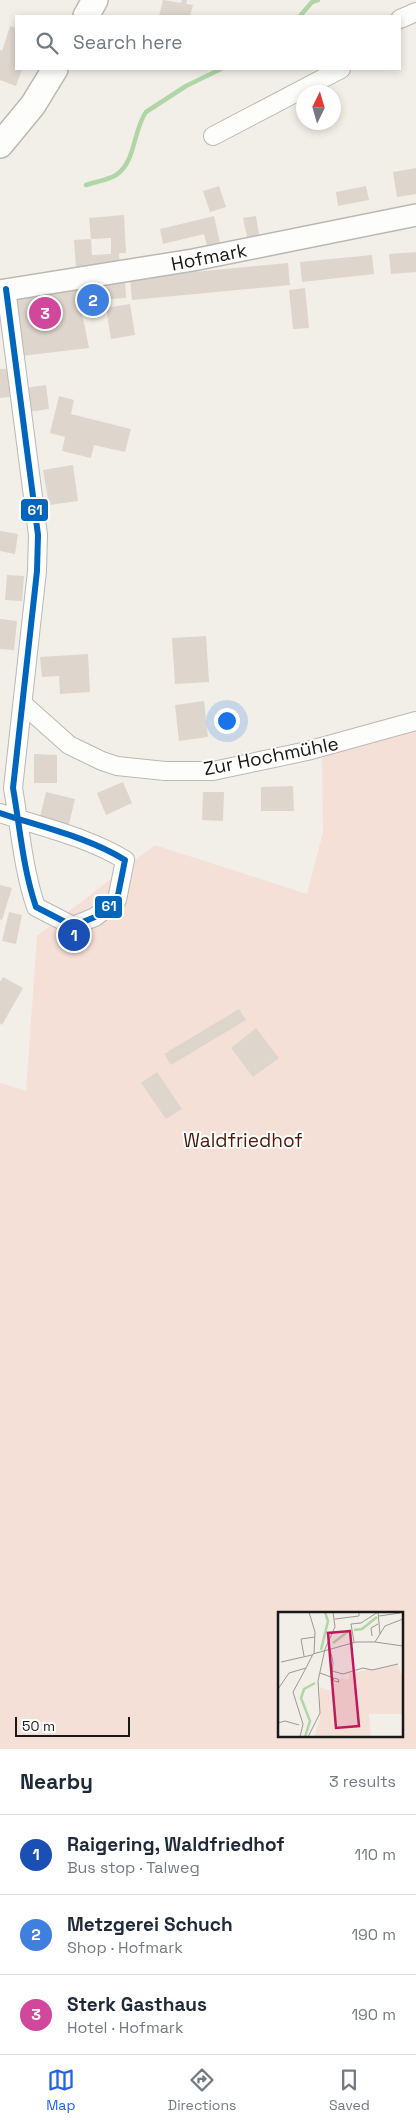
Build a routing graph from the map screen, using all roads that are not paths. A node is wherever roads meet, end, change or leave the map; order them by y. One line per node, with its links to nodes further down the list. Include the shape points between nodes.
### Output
1 (95, 0): 3 (main road)
2 (416, 12): 4 (street)
3 (87, 15)
4 (401, 19)
5 (54, 70): 8 (main road, via 34,105)
6 (339, 70): 7 (street)
7 (213, 136)
8 (0, 145)
9 (416, 215): 10 (street, Hofmark, via 193,260)
10 (3, 290): 11 (street, via 38,535)
11 (23, 704): 12 (street, Zur Hochmühle, via 69,745 102,761 117,766 165,771 213,771 307,751); 14 (street, via 13,788)
12 (416, 721)
13 (0, 813): 14 (street)
14 (18, 819): 14 (street, via 106,848 125,860 117,900 95,918 73,926 36,908 28,882)

